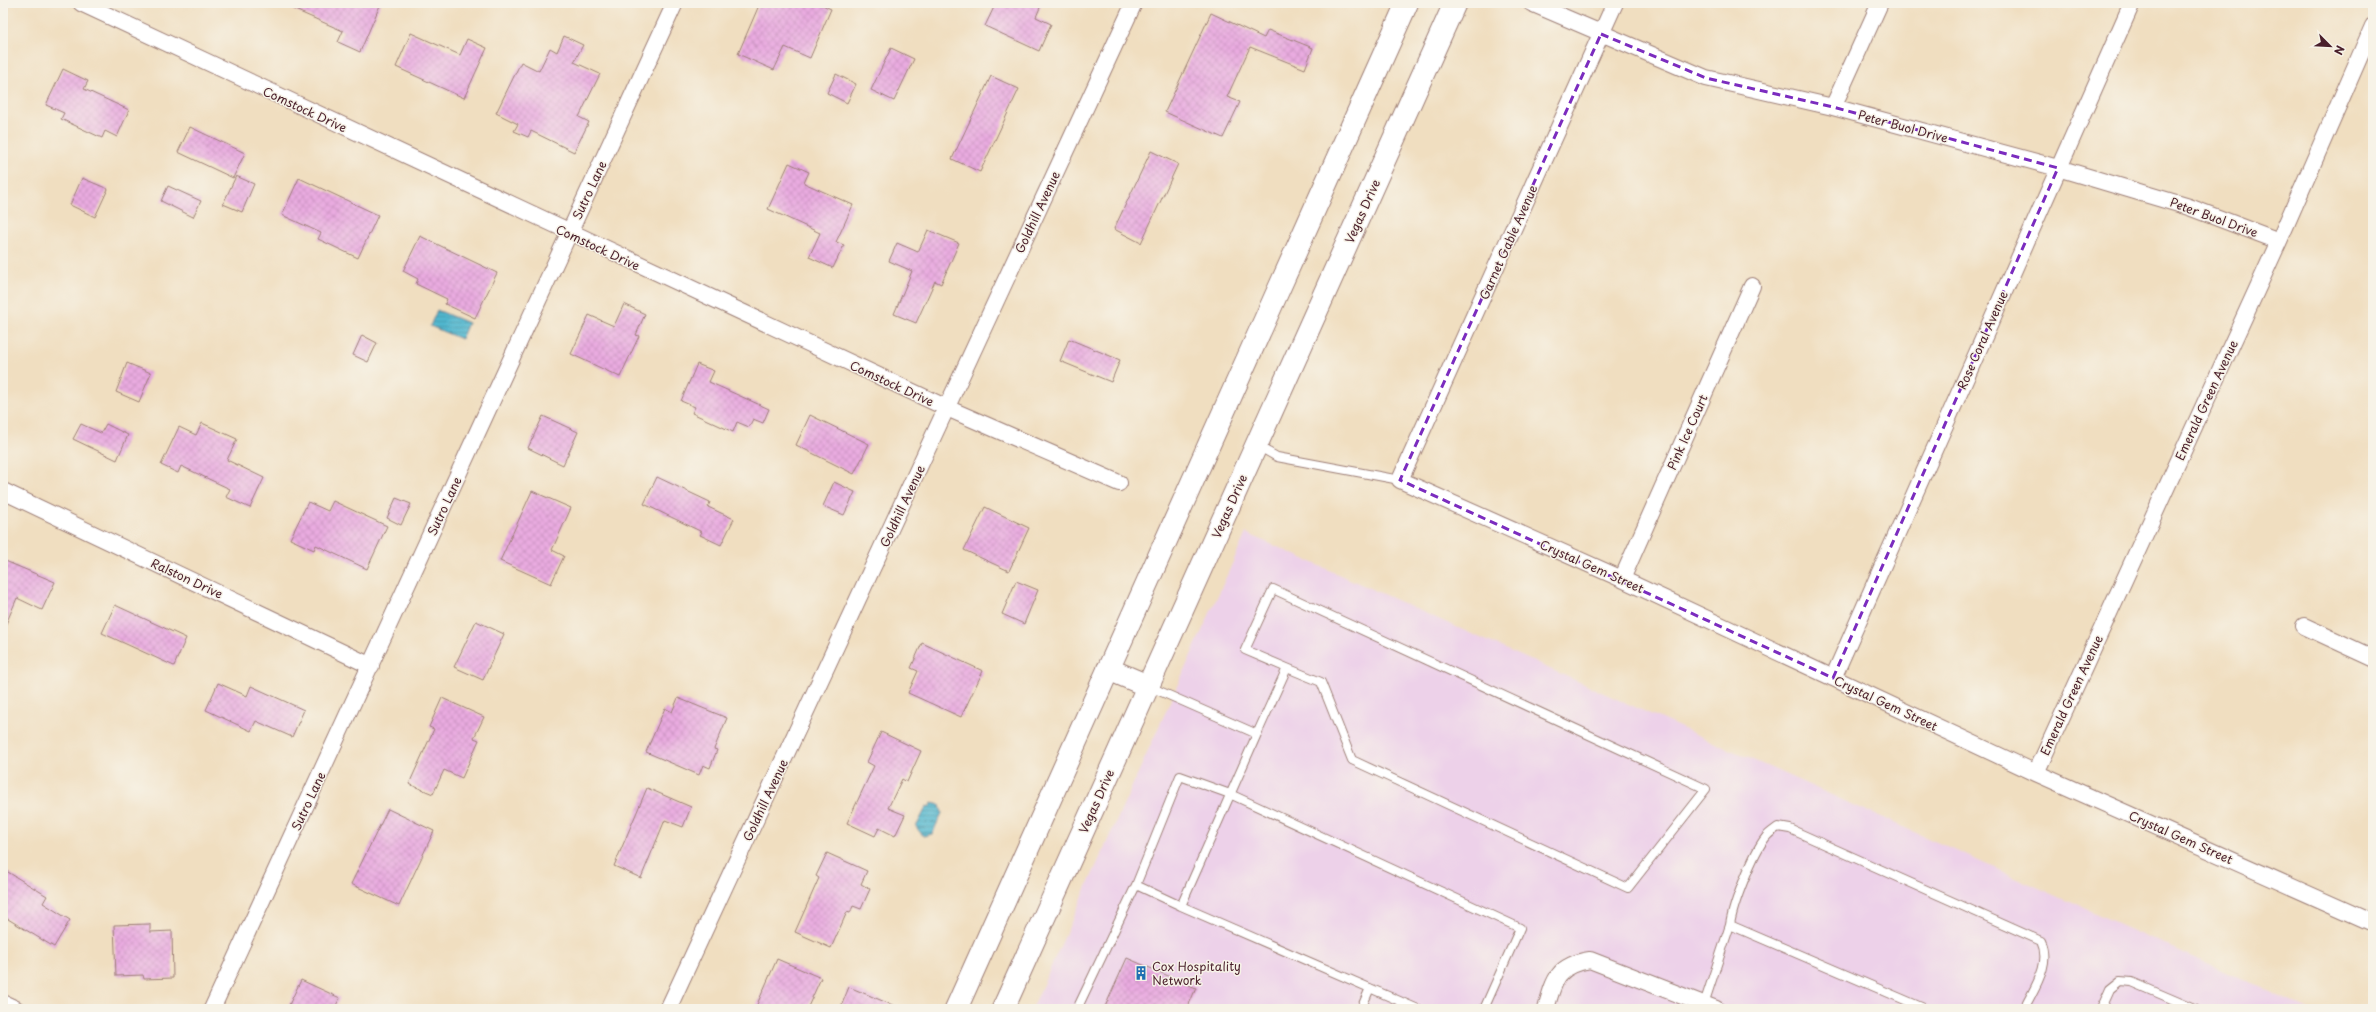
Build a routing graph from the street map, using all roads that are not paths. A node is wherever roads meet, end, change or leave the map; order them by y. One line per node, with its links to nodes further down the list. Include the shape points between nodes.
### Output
1 (81, 3): 14 (street, Comstock Drive)
2 (675, 3): 14 (street, Sutro Lane)
3 (1134, 3): 17 (street, Goldhill Avenue)
4 (1407, 3): 27 (main road)
5 (1455, 3): 18 (main road, Vegas Drive)
6 (1531, 3): 11 (street, Peter Buol Drive)
7 (1615, 3): 11 (street, Garnet Gable Avenue)
8 (1880, 3): 12 (street)
9 (2132, 3): 13 (street, Rose Coral Avenue)
10 (2373, 26): 15 (street, Emerald Green Avenue)
11 (1601, 34): 12 (street, Peter Buol Drive, via 1706,78); 19 (street, Garnet Gable Avenue)
12 (1833, 107): 13 (street, Peter Buol Drive)
13 (2058, 168): 15 (street, Peter Buol Drive, via 2190,207); 28 (street, Rose Coral Avenue)
14 (570, 233): 17 (street, Comstock Drive); 25 (street, Sutro Lane)
15 (2279, 241): 31 (street, Emerald Green Avenue)
16 (1752, 286): 22 (street, Pink Ice Court)
17 (947, 408): 20 (street, Comstock Drive); 42 (street, Goldhill Avenue)
18 (1256, 445): 19 (lane, via 1277,458); 29 (main road, Vegas Drive)
19 (1400, 480): 22 (street, Crystal Gem Street)
20 (1119, 483)
21 (3, 491): 25 (street, Ralston Drive)
22 (1622, 579): 28 (street, Crystal Gem Street)
23 (2304, 626): 24 (street)
24 (2373, 658)
25 (371, 666): 41 (street, Sutro Lane)
26 (1286, 668): 26 (lane, via 1246,650 1273,589 1706,789 1628,888 1352,760 1321,682); 30 (lane)
27 (1108, 669): 29 (main road); 43 (main road)
28 (1833, 678): 31 (street, Crystal Gem Street)
29 (1148, 686): 30 (lane); 44 (main road, Vegas Drive)
30 (1257, 734): 32 (lane)
31 (2036, 773): 35 (street, Crystal Gem Street)
32 (1230, 794): 33 (lane, via 1180,776); 34 (lane); 48 (lane, via 1520,928)
33 (1136, 884): 34 (lane); 45 (lane)
34 (1181, 906): 37 (lane)
35 (2373, 923)
36 (1730, 925): 39 (lane); 50 (lane); 51 (lane, via 1732,911 1766,836 1778,827 1790,829 2041,940 2046,955 2045,965)
37 (1370, 988): 46 (lane); 47 (lane)
38 (3, 1003): 40 (street)
39 (1710, 1007): 49 (street, via 1590,960 1573,962 1554,979)
40 (16, 1009)
41 (212, 1009)
42 (668, 1009)
43 (956, 1009)
44 (1003, 1009)
45 (1077, 1009)
46 (1360, 1009)
47 (1418, 1009)
48 (1484, 1009)
49 (1546, 1009)
50 (1926, 1009)
51 (2024, 1009)
52 (2101, 1009): 53 (lane, via 2110,989 2120,981 2132,982)
53 (2195, 1009)

